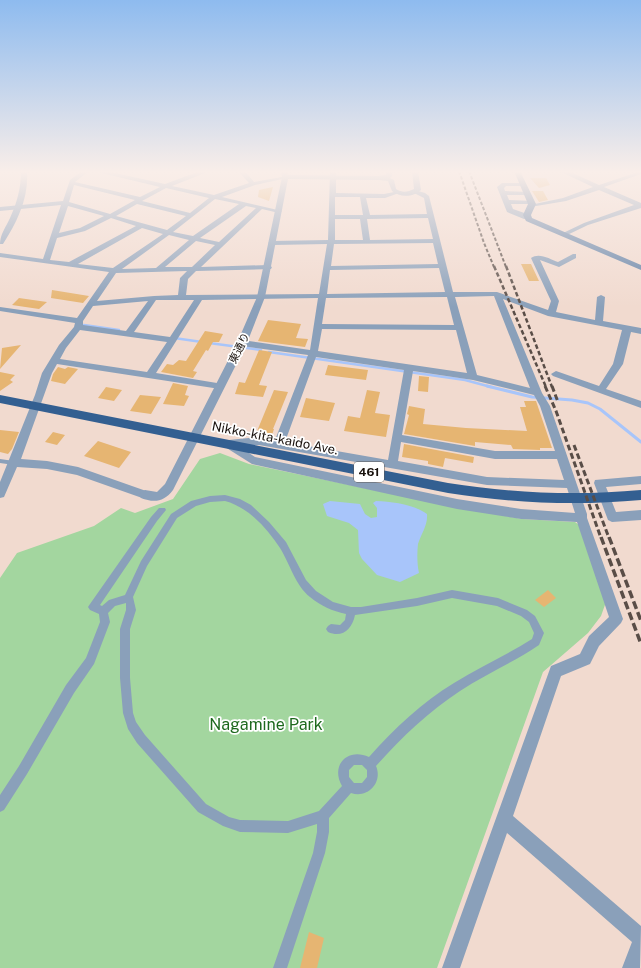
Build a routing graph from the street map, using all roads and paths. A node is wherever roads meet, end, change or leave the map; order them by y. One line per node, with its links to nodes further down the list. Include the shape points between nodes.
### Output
1 (14, 216): 22 (street)
2 (62, 216): 18 (street)
3 (108, 216): 18 (street, via 68,235)
4 (114, 216): 15 (street)
5 (190, 216): 16 (street)
6 (227, 216): 19 (street)
7 (251, 216): 25 (street)
8 (277, 216): 23 (street, 東通り)
9 (359, 216): 13 (street)
10 (365, 216): 20 (street)
11 (431, 216): 21 (street)
12 (609, 216): 17 (street)
13 (332, 217): 24 (street)
14 (527, 217): 17 (main road)
15 (142, 226): 16 (street); 29 (street)
16 (168, 233): 19 (street); 36 (street)
17 (563, 234): 34 (main road)
18 (56, 236): 28 (street)
19 (194, 239): 25 (street); 35 (street)
20 (367, 241): 21 (street); 24 (street)
21 (437, 241): 30 (street)
22 (0, 242)
23 (272, 242): 24 (street); 31 (street, 東通り)
24 (331, 242): 33 (street)
25 (219, 244): 32 (street)
26 (0, 255): 28 (street)
27 (573, 256): 47 (street, via 559,265 535,258 555,301)
28 (46, 261): 29 (street)
29 (72, 264): 36 (street)
30 (442, 266): 33 (street); 37 (street)
31 (268, 267): 32 (street); 40 (street, 東通り)
32 (194, 268): 35 (street); 43 (street, via 184,278)
33 (327, 268): 39 (street)
34 (641, 268)
35 (159, 269): 36 (street)
36 (116, 270): 45 (street)
37 (450, 294): 38 (street); 39 (street); 51 (street)
38 (497, 294): 47 (street); 65 (street)
39 (322, 296): 40 (street); 50 (street)
40 (261, 297): 44 (street); 56 (street, 東通り)
41 (602, 297): 49 (street)
42 (154, 298): 43 (street); 45 (street); 54 (street)
43 (182, 298): 44 (street)
44 (199, 298): 55 (street)
45 (92, 304): 48 (street)
46 (0, 309): 48 (street)
47 (552, 314): 49 (street)
48 (78, 324): 54 (street); 58 (street)
49 (599, 324): 52 (street)
50 (318, 326): 51 (street); 57 (street)
51 (460, 328): 62 (street)
52 (627, 328): 53 (street); 64 (street, via 618,364)
53 (641, 331)
54 (128, 335): 55 (street)
55 (171, 340): 61 (street)
56 (242, 343): 57 (street); 63 (street, 東通り)
57 (313, 353): 59 (street); 72 (street)
58 (54, 361): 61 (street); 68 (street, via 47,373)
59 (409, 367): 62 (street); 70 (street)
60 (556, 374): 64 (street)
61 (150, 375): 63 (street)
62 (474, 377): 65 (street)
63 (220, 386): 69 (street, 東通り)
64 (601, 390): 67 (street)
65 (537, 393): 73 (street, via 545,406)
66 (0, 399): 68 (highway, Nikko-kita-kaido Ave. / 461)
67 (641, 405)
68 (36, 406): 69 (highway, Nikko-kita-kaido Ave. / 461); 75 (street)
69 (194, 438): 71 (highway, Nikko-kita-kaido Ave. / 461); 80 (street, 東通り, via 162,496)
70 (397, 438): 73 (street, via 495,455); 76 (street)
71 (229, 444): 72 (street, via 259,441); 81 (highway, Nikko-kita-kaido Ave. / 461, via 428,486 478,493 580,500); 84 (street, via 252,460 457,504 521,514)
72 (279, 444): 76 (street)
73 (561, 455): 78 (street)
74 (0, 461): 75 (lane)
75 (14, 463): 79 (street); 80 (street, via 47,465 78,472)
76 (392, 465): 78 (street, via 487,481)
77 (641, 480): 83 (street, via 599,483 612,517)
78 (570, 484): 84 (street)
79 (0, 494)
80 (145, 495)
81 (641, 495)
82 (162, 510): 86 (street, via 93,607)
83 (641, 515)
84 (581, 518): 93 (street, via 616,619 594,641 585,659 556,671)
85 (128, 598): 86 (street, via 112,603); 87 (street, via 148,558 174,516 194,503 225,498 248,507 266,524 283,545 303,583 313,594 331,606); 92 (street, via 131,605 125,629 128,714 141,739 186,791 202,808 240,826 288,827)
86 (103, 611): 91 (street, via 105,622 90,661)
87 (351, 611): 88 (street, via 348,626 342,630); 89 (street, via 417,602 452,594 498,602 524,613 532,619 539,633 536,642 454,689 419,715 393,738)
88 (330, 629)
89 (370, 765): 90 (street, via 373,775 367,787 358,790); 90 (street, via 365,760 356,759 344,766 344,777)
90 (349, 787): 92 (street)
91 (0, 806)
92 (323, 816): 96 (street, via 319,853)
93 (505, 820): 94 (street); 97 (street)
94 (641, 938)
95 (641, 942): 98 (street)
96 (280, 968)
97 (451, 968)
98 (631, 968)

